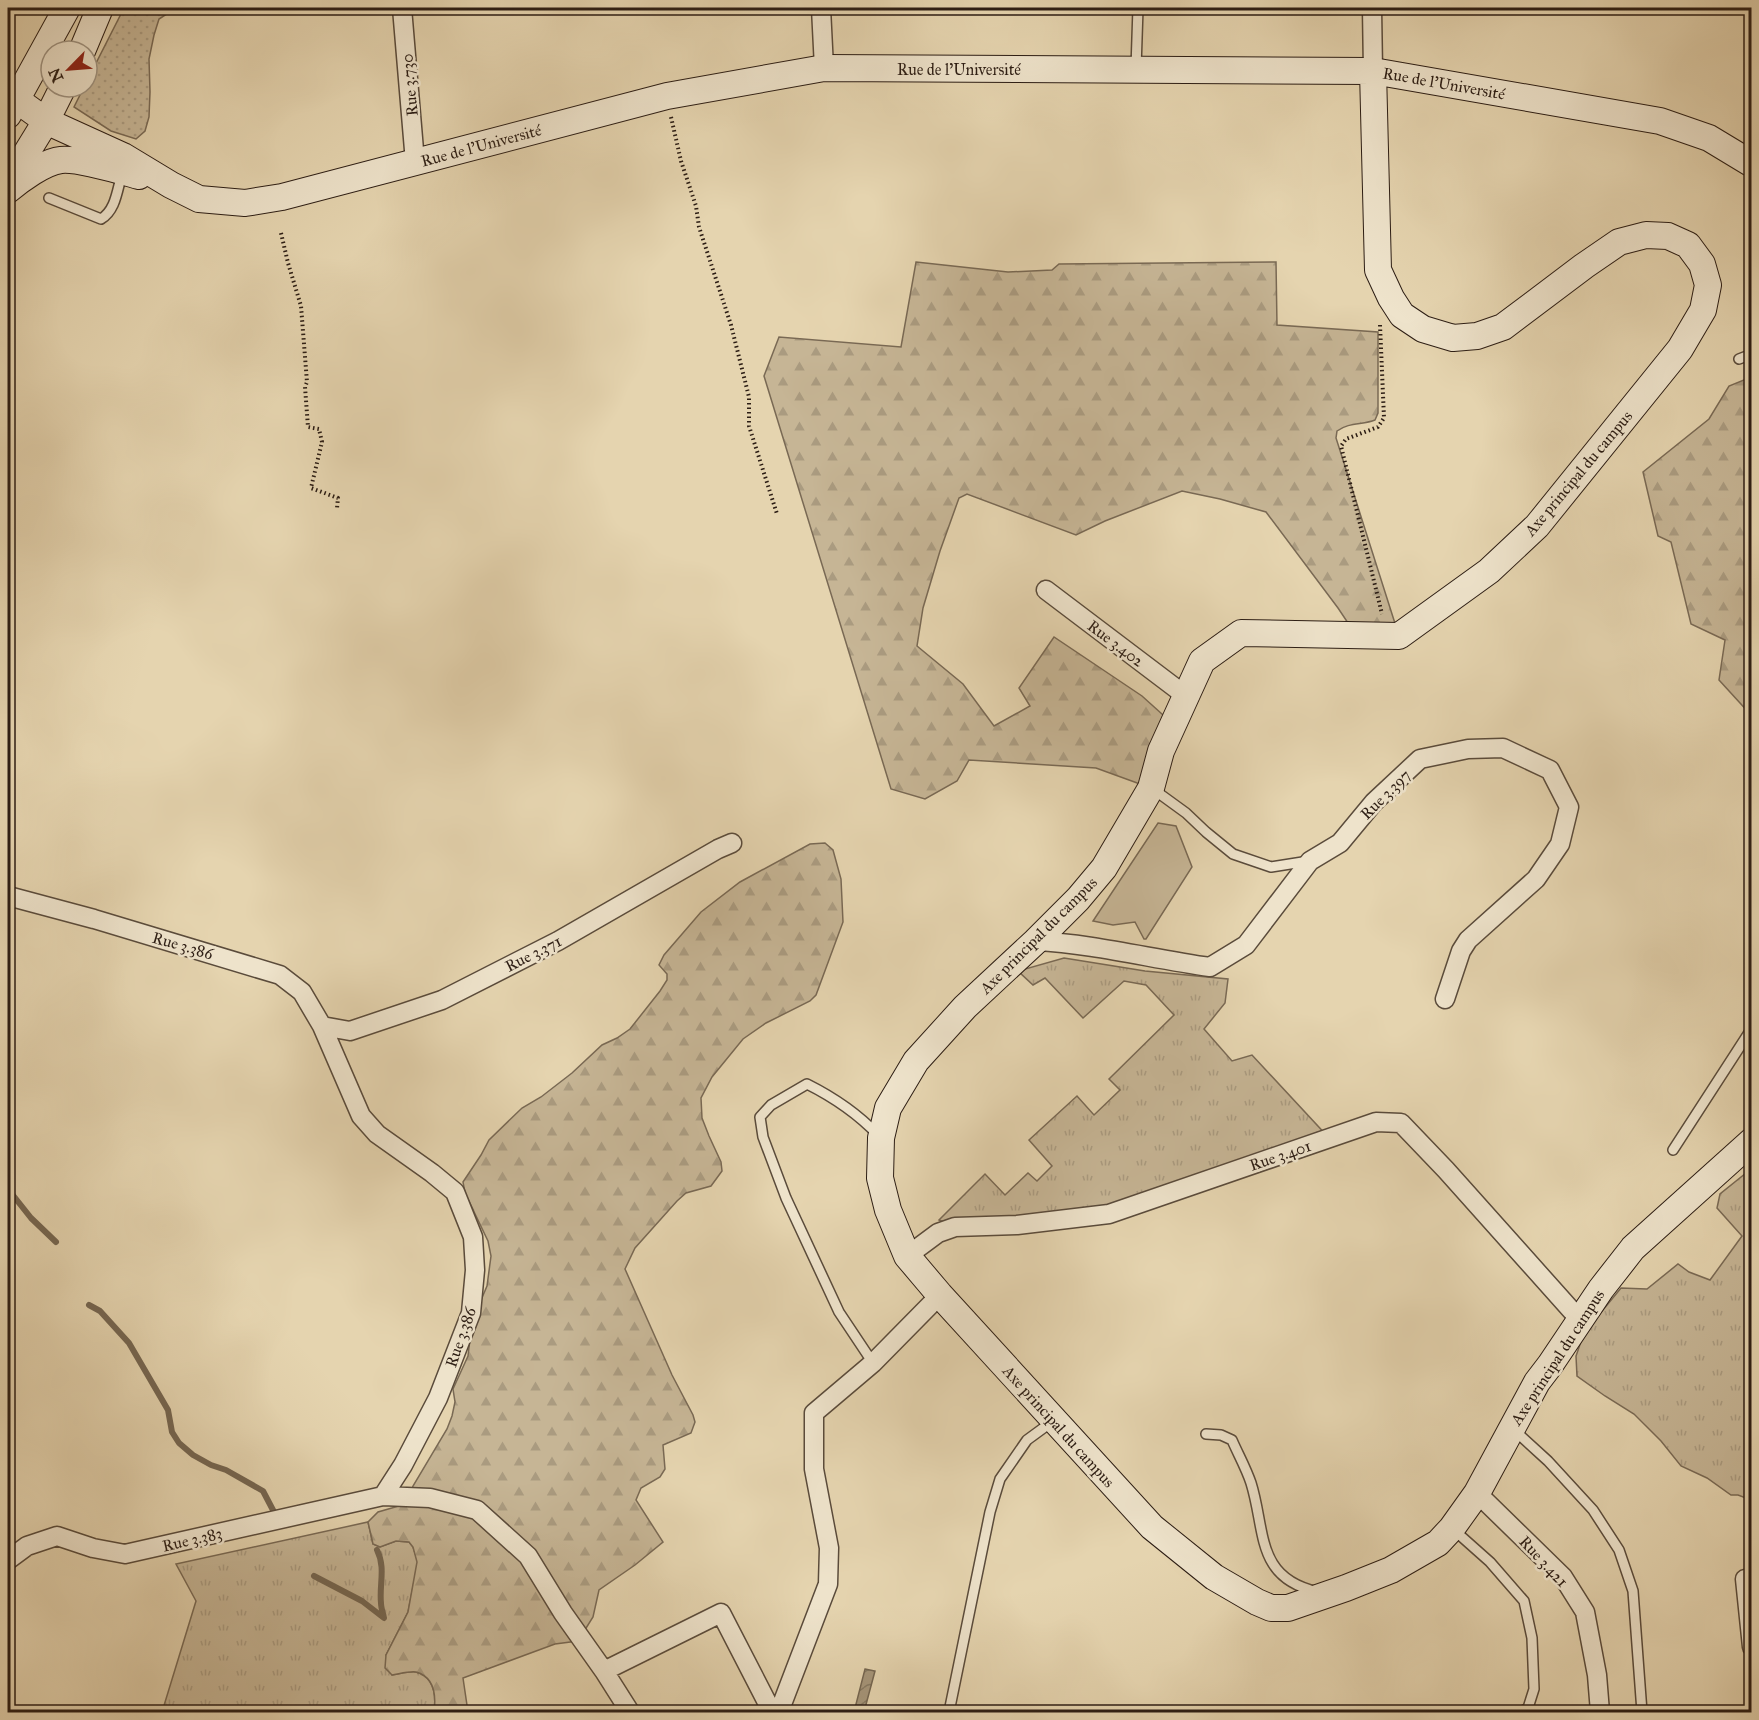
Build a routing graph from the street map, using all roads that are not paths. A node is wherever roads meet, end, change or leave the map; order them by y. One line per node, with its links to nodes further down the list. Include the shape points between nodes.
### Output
1 (67, 8): 12 (street)
2 (100, 8): 7 (street)
3 (402, 8): 14 (street, Rue 3.730)
4 (821, 8): 8 (street)
5 (1138, 8): 9 (lane)
6 (1372, 8): 10 (street)
7 (87, 39)
8 (824, 68): 9 (street, Rue de l'Université); 14 (street, Rue de l'Université, via 667,96)
9 (1136, 70): 10 (street, Rue de l'Université)
10 (1373, 71): 15 (street, Rue de l'Université, via 1660,121 1709,138); 24 (street, Axe principal du campus, via 1378,270 1402,315 1424,329 1453,338 1477,336 1503,327 1619,242 1646,235 1668,236 1688,245 1702,264 1708,285 1702,310 1680,349 1537,526 1489,570 1399,636 1241,633 1202,661)
11 (57, 99): 13 (street)
12 (12, 107): 13 (street, Rue de l'Université)
13 (46, 121): 17 (street); 18 (street, Rue de l'Université, via 123,156)
14 (415, 162): 18 (street, Rue de l'Université, via 245,203 199,199)
15 (1752, 164)
16 (123, 172): 18 (street, Rue de l'Université); 19 (street, Rue de l'Université, via 60,160 34,171); 20 (lane, via 111,210 101,219)
17 (8, 183)
18 (171, 185)
19 (8, 190)
20 (49, 198)
21 (1752, 354): 22 (lane)
22 (1739, 359)
23 (1046, 590): 24 (street, Rue 3.402)
24 (1186, 696): 25 (street, Axe principal du campus, via 1161,751)
25 (1151, 788): 27 (lane, via 1233,854 1271,867); 29 (street, Axe principal du campus, via 1104,868)
26 (732, 843): 31 (street, Rue 3.371, via 558,941 442,1000 350,1031)
27 (1310, 861): 29 (street, Rue 3.397, via 1246,945 1210,967); 30 (street, Rue 3.397, via 1340,843 1374,802 1420,759 1468,748 1503,748 1550,771 1569,807 1560,844 1536,879 1468,940)
28 (8, 896): 31 (street, Rue 3.386, via 280,975 302,992)
29 (1036, 941): 33 (street, Axe principal du campus, via 916,1061 888,1108)
30 (1445, 999)
31 (322, 1026): 44 (street, Rue 3.386, via 361,1116 377,1134 455,1192 473,1237 471,1313 438,1398)
32 (1752, 1028): 35 (lane)
33 (881, 1138): 36 (street, Axe principal du campus, via 880,1178); 39 (lane, via 865,1122 807,1084 771,1105 760,1117 763,1137 786,1198 839,1312)
34 (1752, 1141): 38 (street, Axe principal du campus, via 1633,1248)
35 (1673, 1150)
36 (907, 1256): 37 (street, Axe principal du campus); 38 (street, Rue 3.401, via 938,1233 955,1227 1017,1225 1109,1214 1376,1122 1401,1123)
37 (940, 1295): 39 (street); 40 (street, Axe principal du campus)
38 (1580, 1320): 41 (street, Axe principal du campus)
39 (873, 1363): 53 (street, via 814,1413 814,1469 828,1548 828,1584)
40 (1054, 1420): 48 (street, Axe principal du campus, via 1152,1527 1214,1577 1271,1608 1288,1608); 54 (lane, via 1027,1440 1000,1479)
41 (1511, 1427): 43 (street, Axe principal du campus); 57 (lane, via 1593,1510 1619,1550 1633,1592)
42 (1206, 1434): 48 (lane, via 1232,1440 1251,1483 1269,1559 1286,1580)
43 (1477, 1493): 45 (street, Axe principal du campus); 56 (street, Rue 3.421, via 1563,1577 1585,1612)
44 (383, 1496): 46 (street, Rue 3.383, via 125,1554 57,1536 27,1546); 50 (street, via 430,1498 477,1510 528,1556)
45 (1452, 1528): 48 (street, Axe principal du campus, via 1438,1543 1391,1570); 55 (lane, via 1490,1562 1524,1601 1532,1638 1534,1689 1528,1708)
46 (8, 1560)
47 (1745, 1578): 49 (street)
48 (1329, 1594)
49 (1752, 1647)
50 (604, 1671): 51 (street); 52 (street, via 721,1613)
51 (630, 1713)
52 (772, 1713)
53 (779, 1713)
54 (949, 1713)
55 (1521, 1713)
56 (1600, 1713)
57 (1642, 1713)

